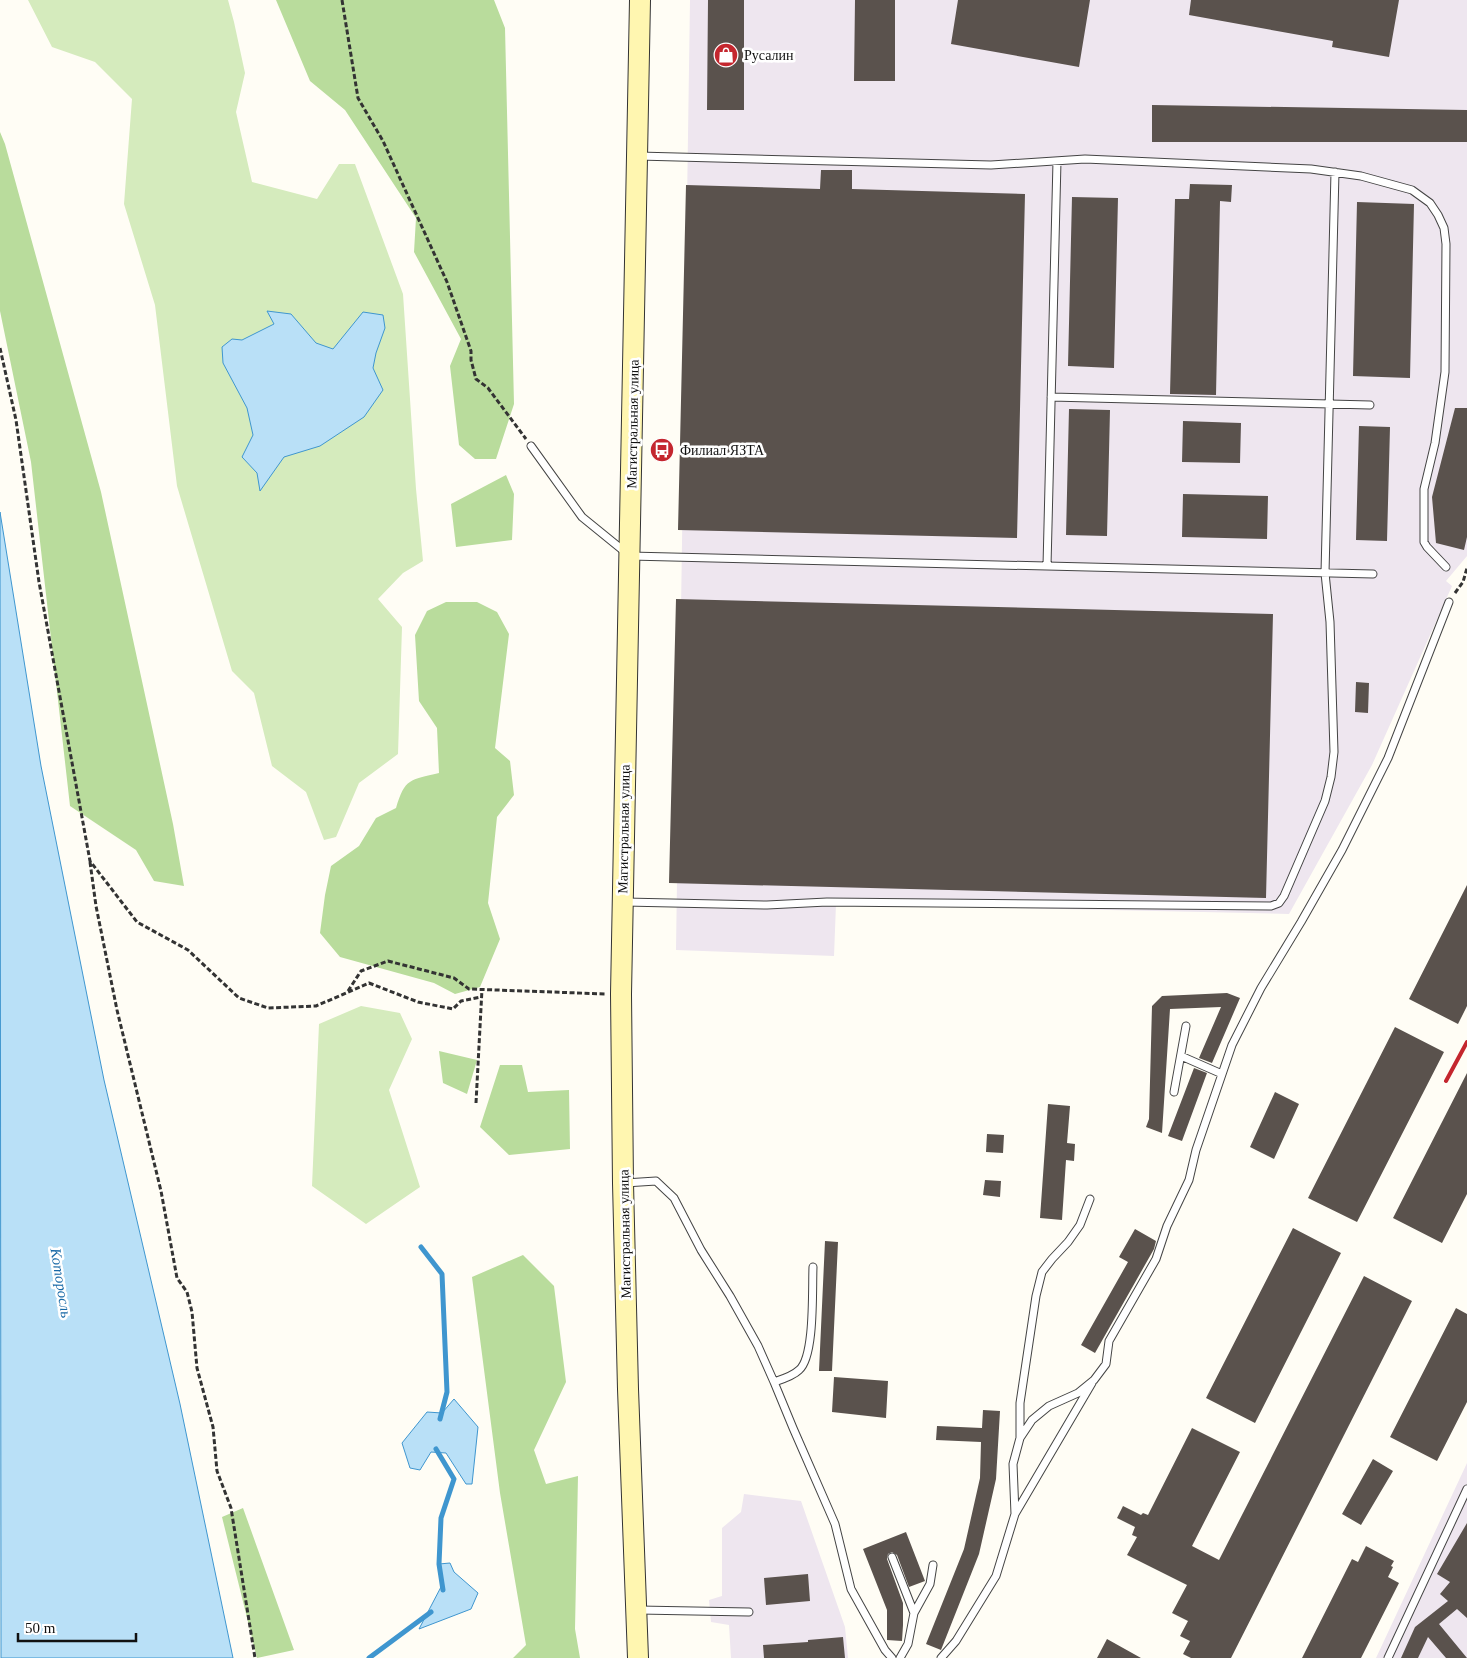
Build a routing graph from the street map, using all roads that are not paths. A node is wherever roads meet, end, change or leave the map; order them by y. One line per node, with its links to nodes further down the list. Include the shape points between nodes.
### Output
1 (640, 0): 2 (main road, Магистральная улица)
2 (636, 156): 3 (lane, via 991,165); 9 (main road, Магистральная улица)
3 (1057, 161): 4 (lane, via 1144,161); 5 (lane)
4 (1335, 172): 6 (lane); 11 (lane, via 1412,190 1430,202 1444,228 1445,372 1435,443 1424,489 1424,542)
5 (1051, 397): 6 (lane); 10 (lane)
6 (1330, 404): 7 (lane); 12 (lane)
7 (1370, 405)
8 (531, 446): 9 (lane, via 582,517)
9 (630, 556): 10 (lane); 15 (main road, Магистральная улица)
10 (1048, 566): 12 (lane)
11 (1446, 567)
12 (1325, 573): 13 (lane); 15 (lane, via 1334,743 1331,777 1322,809 1279,903 1271,906)
13 (1373, 574)
14 (1449, 602): 18 (lane, via 1388,758 1342,850 1261,988 1232,1045)
15 (623, 902): 20 (main road, Магистральная улица)
16 (1186, 1026): 17 (lane)
17 (1181, 1056): 18 (lane); 19 (lane)
18 (1222, 1074): 23 (lane, via 1189,1180 1167,1226 1156,1259 1110,1341 1106,1364)
19 (1174, 1092)
20 (623, 1183): 24 (lane, via 656,1181 674,1198 758,1346); 30 (main road, Магистральная улица)
21 (1090, 1199): 25 (lane, via 1080,1225 1042,1272 1020,1402)
22 (813, 1267): 24 (lane, via 810,1346 806,1361 791,1376)
23 (1094, 1380): 25 (lane, via 1078,1393 1049,1406 1032,1420); 27 (lane)
24 (774, 1382): 34 (lane, via 834,1524 852,1589)
25 (1020, 1438): 27 (lane, via 1013,1464)
26 (1467, 1489): 37 (lane)
27 (1015, 1514): 36 (lane, via 996,1576 956,1641)
28 (892, 1557): 32 (lane)
29 (933, 1565): 32 (lane, via 930,1584)
30 (636, 1610): 31 (lane); 33 (main road, Магистральная улица)
31 (749, 1612)
32 (914, 1613): 35 (lane, via 908,1644)
33 (638, 1658)
34 (892, 1658)
35 (900, 1658)
36 (941, 1658)
37 (1388, 1658)

